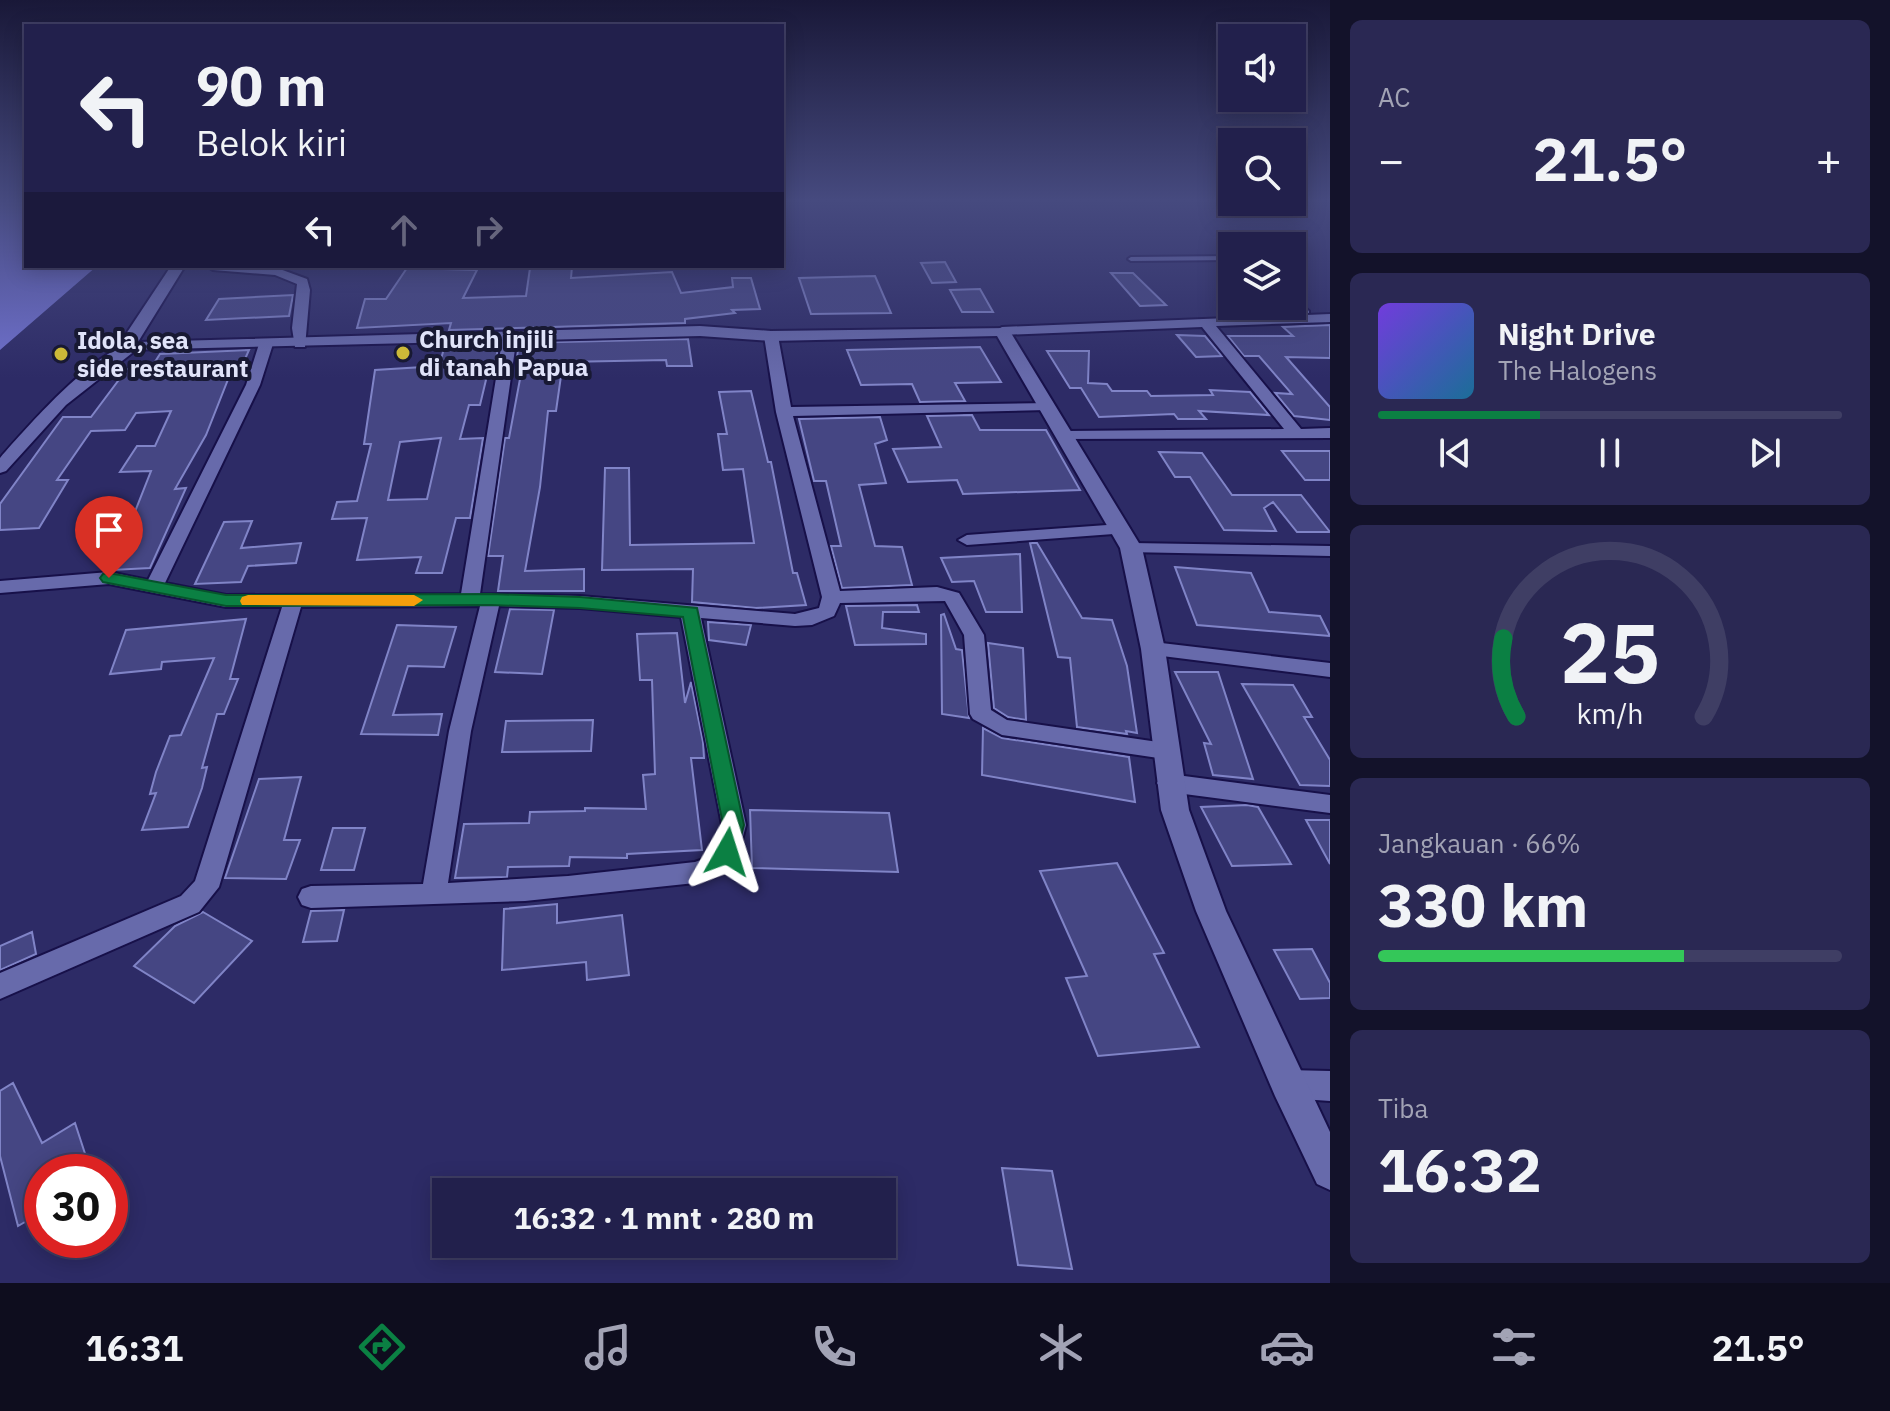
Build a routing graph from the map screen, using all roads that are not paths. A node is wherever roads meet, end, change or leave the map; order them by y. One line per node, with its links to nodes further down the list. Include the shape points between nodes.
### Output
1 (1131, 259): 2 (lane)
2 (1144, 259)
3 (177, 268): 12 (street, via 146,311)
4 (234, 268): 10 (street, via 277,272 303,282)
5 (1330, 318): 6 (street)
6 (1206, 323): 7 (street); 15 (street)
7 (1002, 331): 9 (street); 13 (street)
8 (510, 335): 9 (street, via 700,331); 10 (street); 25 (street, via 487,472)
9 (771, 336): 14 (street)
10 (298, 338): 11 (street)
11 (271, 344): 12 (street); 22 (street)
12 (131, 347): 18 (street, via 49,411)
13 (1047, 406): 14 (street); 17 (street)
14 (784, 412): 24 (street)
15 (1296, 433): 16 (street); 17 (street)
16 (1330, 433)
17 (1067, 436): 19 (street)
18 (0, 468)
19 (1126, 538): 20 (street); 21 (street); 28 (street)
20 (967, 540)
21 (1330, 551)
22 (155, 585): 23 (street, via 91,577); 26 (street, via 201,598)
23 (0, 587)
24 (832, 597): 27 (street, via 827,612 812,619); 30 (street, via 952,597 974,635 979,711 989,722)
25 (480, 600): 26 (street); 27 (street); 33 (street)
26 (293, 601): 35 (street, via 233,806 200,896)
27 (690, 612): 33 (street, via 734,825 721,862 708,869 616,883)
28 (1153, 649): 29 (street); 30 (street)
29 (1330, 670)
30 (1165, 751): 31 (street)
31 (1169, 783): 32 (street); 36 (street, via 1211,911)
32 (1330, 804)
33 (434, 894): 34 (street)
34 (311, 897)
35 (0, 986)
36 (1287, 1084): 37 (street); 38 (street)
37 (1330, 1086)
38 (1330, 1171)

